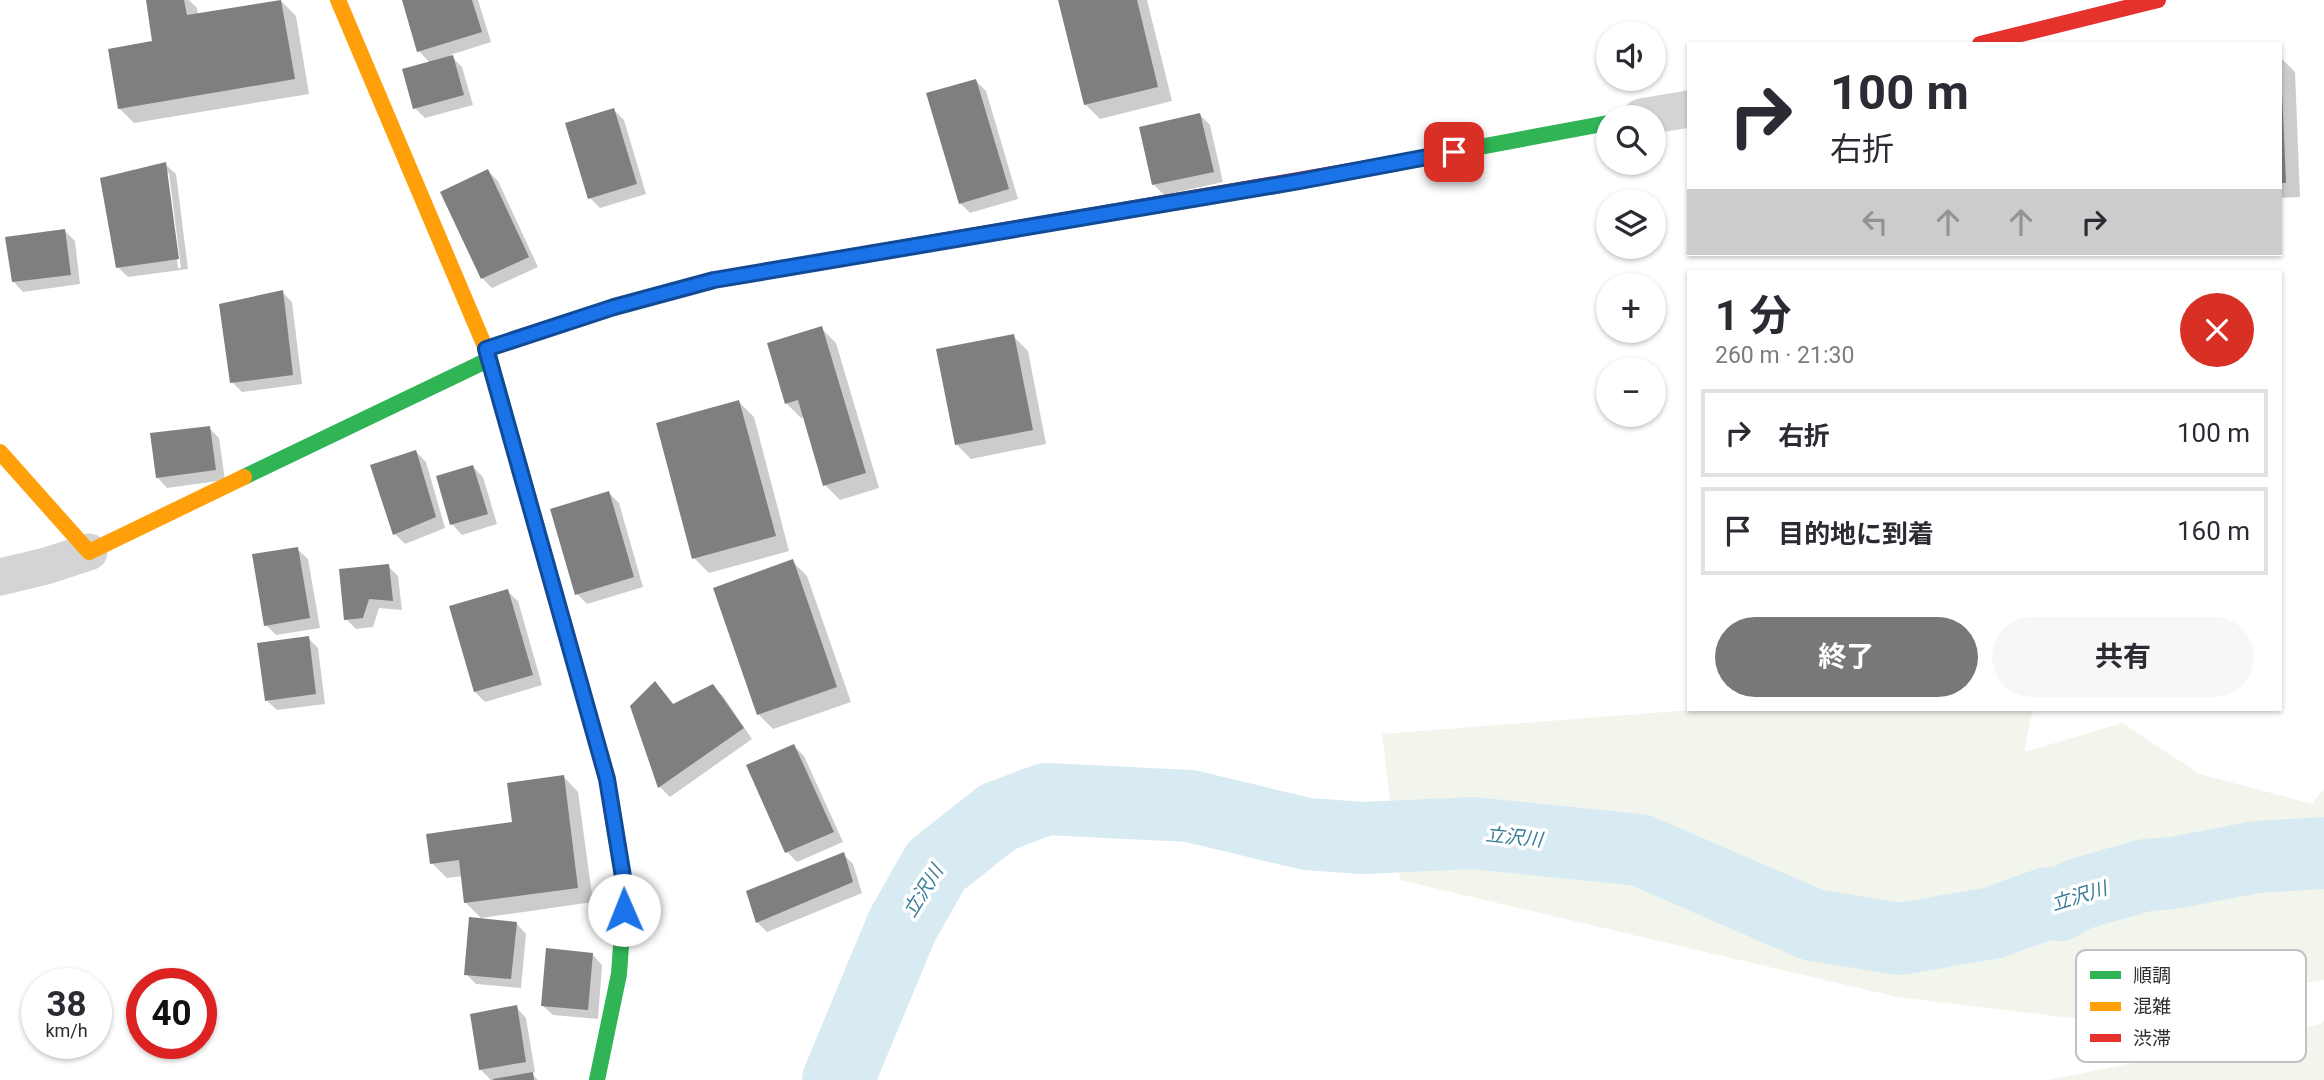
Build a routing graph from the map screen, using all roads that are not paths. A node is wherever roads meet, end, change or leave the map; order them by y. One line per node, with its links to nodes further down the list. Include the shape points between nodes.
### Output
1 (338, 0): 7 (street)
2 (2158, 0): 3 (street)
3 (1988, 42)
4 (1687, 108): 5 (street)
5 (1666, 112)
6 (1596, 125): 7 (street, via 1300,181 714,280 614,307)
7 (488, 354): 9 (street); 11 (street, via 607,779 625,889 619,974)
8 (0, 452): 9 (street)
9 (89, 552): 10 (street)
10 (0, 577)
11 (597, 1080)

